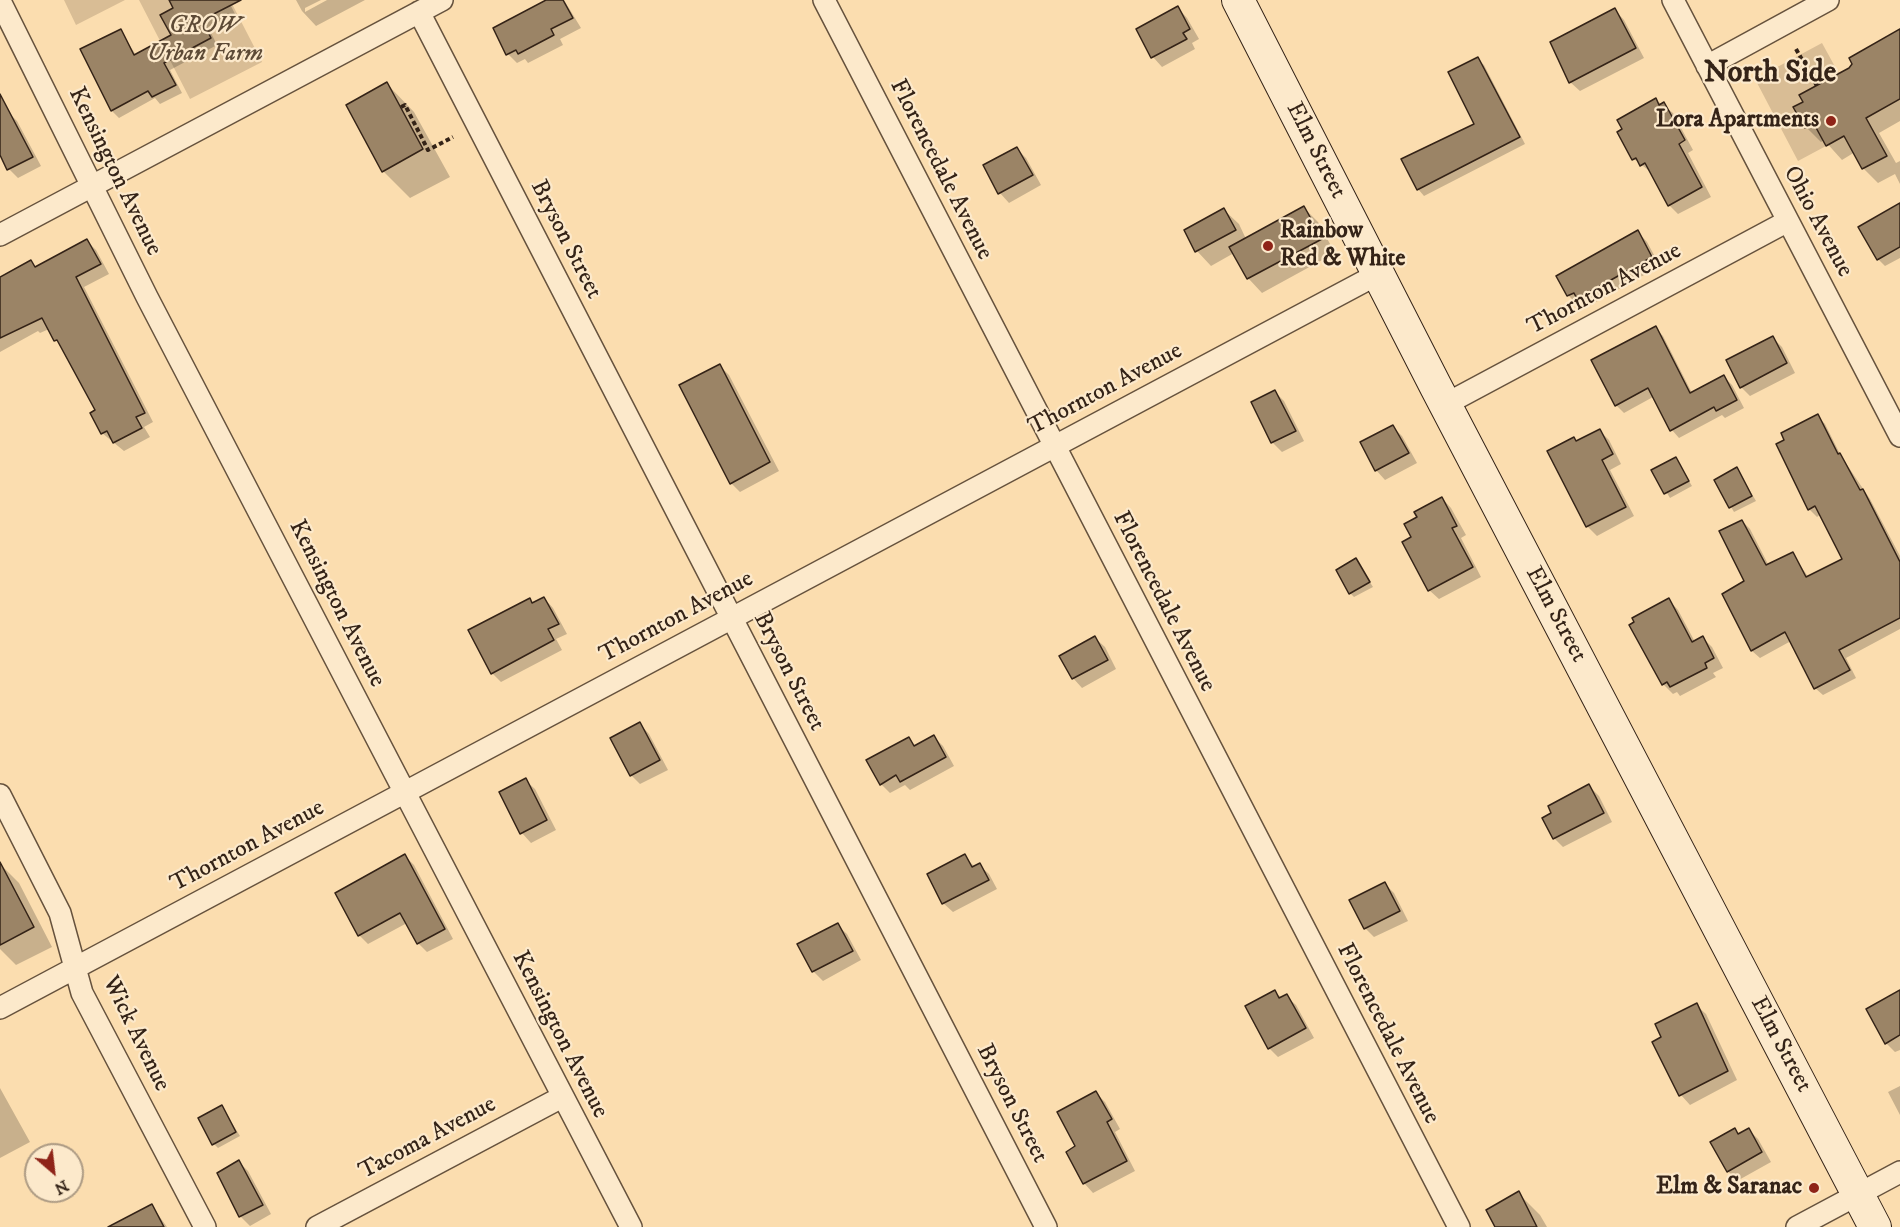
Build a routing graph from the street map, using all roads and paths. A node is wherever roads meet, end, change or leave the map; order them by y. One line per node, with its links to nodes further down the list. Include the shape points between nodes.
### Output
1 (442, 0): 7 (street)
2 (824, 0): 19 (street, Florencedale Avenue)
3 (1239, 0): 16 (street, Elm Street)
4 (1673, 0): 9 (street, Ohio Avenue)
5 (1828, 0): 9 (street)
6 (0, 1): 13 (street, Kensington Avenue)
7 (419, 12): 13 (street); 20 (street, Bryson Street)
8 (1796, 49): 10 (path)
9 (1707, 66): 14 (street, Ohio Avenue)
10 (1817, 86)
11 (401, 107): 12 (path, via 405,105 428,150)
12 (453, 137)
13 (92, 186): 15 (street); 21 (street, Kensington Avenue)
14 (1788, 221): 17 (street, Thornton Avenue); 18 (street, Ohio Avenue)
15 (0, 235)
16 (1378, 274): 17 (street, Elm Street); 19 (street, Thornton Avenue)
17 (1446, 404): 27 (street, Elm Street)
18 (1897, 424)
19 (1053, 447): 20 (street, Thornton Avenue); 32 (street, Florencedale Avenue)
20 (731, 618): 21 (street, Thornton Avenue); 31 (street, Bryson Street)
21 (405, 792): 23 (street, Thornton Avenue); 25 (street, Kensington Avenue)
22 (0, 795): 23 (street, Wick Avenue, via 60,913)
23 (76, 968): 24 (street, Thornton Avenue); 28 (street, Wick Avenue, via 82,993)
24 (0, 1008)
25 (562, 1097): 29 (street, Tacoma Avenue); 30 (street, Kensington Avenue)
26 (1900, 1172): 27 (street)
27 (1858, 1194): 33 (street); 34 (street, Elm Street)
28 (205, 1227)
29 (317, 1227)
30 (632, 1227)
31 (1046, 1227)
32 (1459, 1227)
33 (1797, 1227)
34 (1875, 1227)

